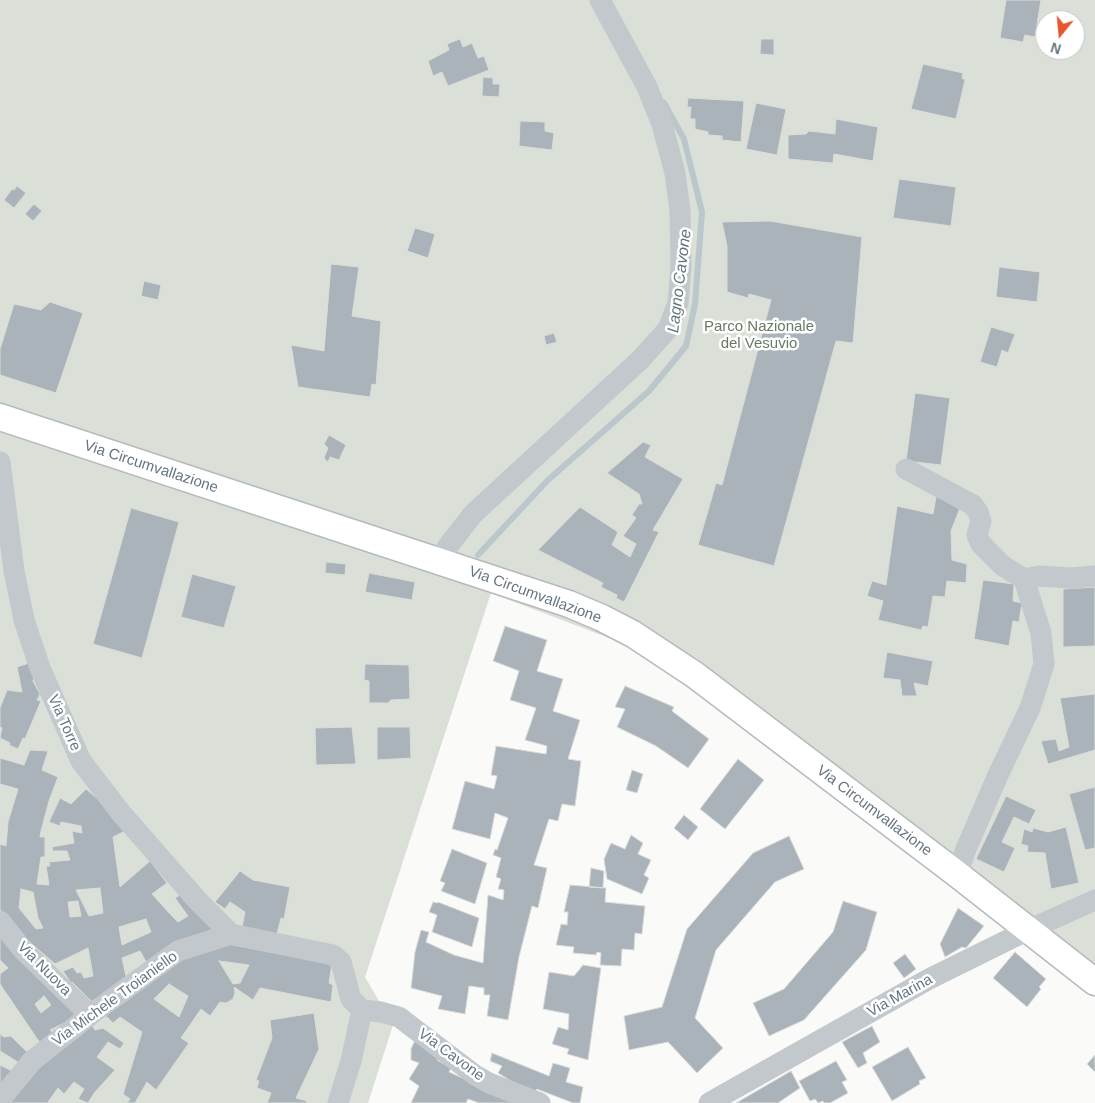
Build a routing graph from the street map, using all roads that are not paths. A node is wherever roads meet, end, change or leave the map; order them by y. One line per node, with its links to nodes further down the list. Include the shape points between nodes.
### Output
1 (600, 0): 5 (street, via 647,87 662,124 675,173 680,211 678,303 668,330 646,354 473,514 448,546)
2 (0, 417): 5 (main road, Via Circumvallazione)
3 (0, 462): 12 (street, Via Torre, via 14,571 24,620 40,668 81,761 121,813)
4 (906, 469): 7 (street, via 973,505 981,521 977,535 980,544 1002,566)
5 (450, 565): 8 (main road, Via Circumvallazione, via 569,604 633,634 695,676)
6 (1095, 576): 7 (street, via 1038,576)
7 (1024, 580): 8 (street, via 1041,633 1044,664 1030,708 994,783)
8 (957, 874): 11 (main road, Via Circumvallazione)
9 (1095, 900): 11 (street, Via Marina)
10 (0, 921): 15 (street, Via Nuova, via 23,950)
11 (1028, 930): 13 (main road, Via Circumvallazione); 19 (street, Via Marina, via 929,979)
12 (231, 934): 14 (street, Via Michele Troianiello, via 333,954 341,962 351,999); 15 (street, Via Michele Troianiello, via 178,951)
13 (1095, 982)
14 (362, 1010): 17 (street); 18 (street, Via Cavone, via 398,1017 475,1075)
15 (90, 1015): 16 (street, Via Michele Troianiello, via 32,1061)
16 (0, 1100)
17 (338, 1103)
18 (540, 1103)
19 (710, 1103)

